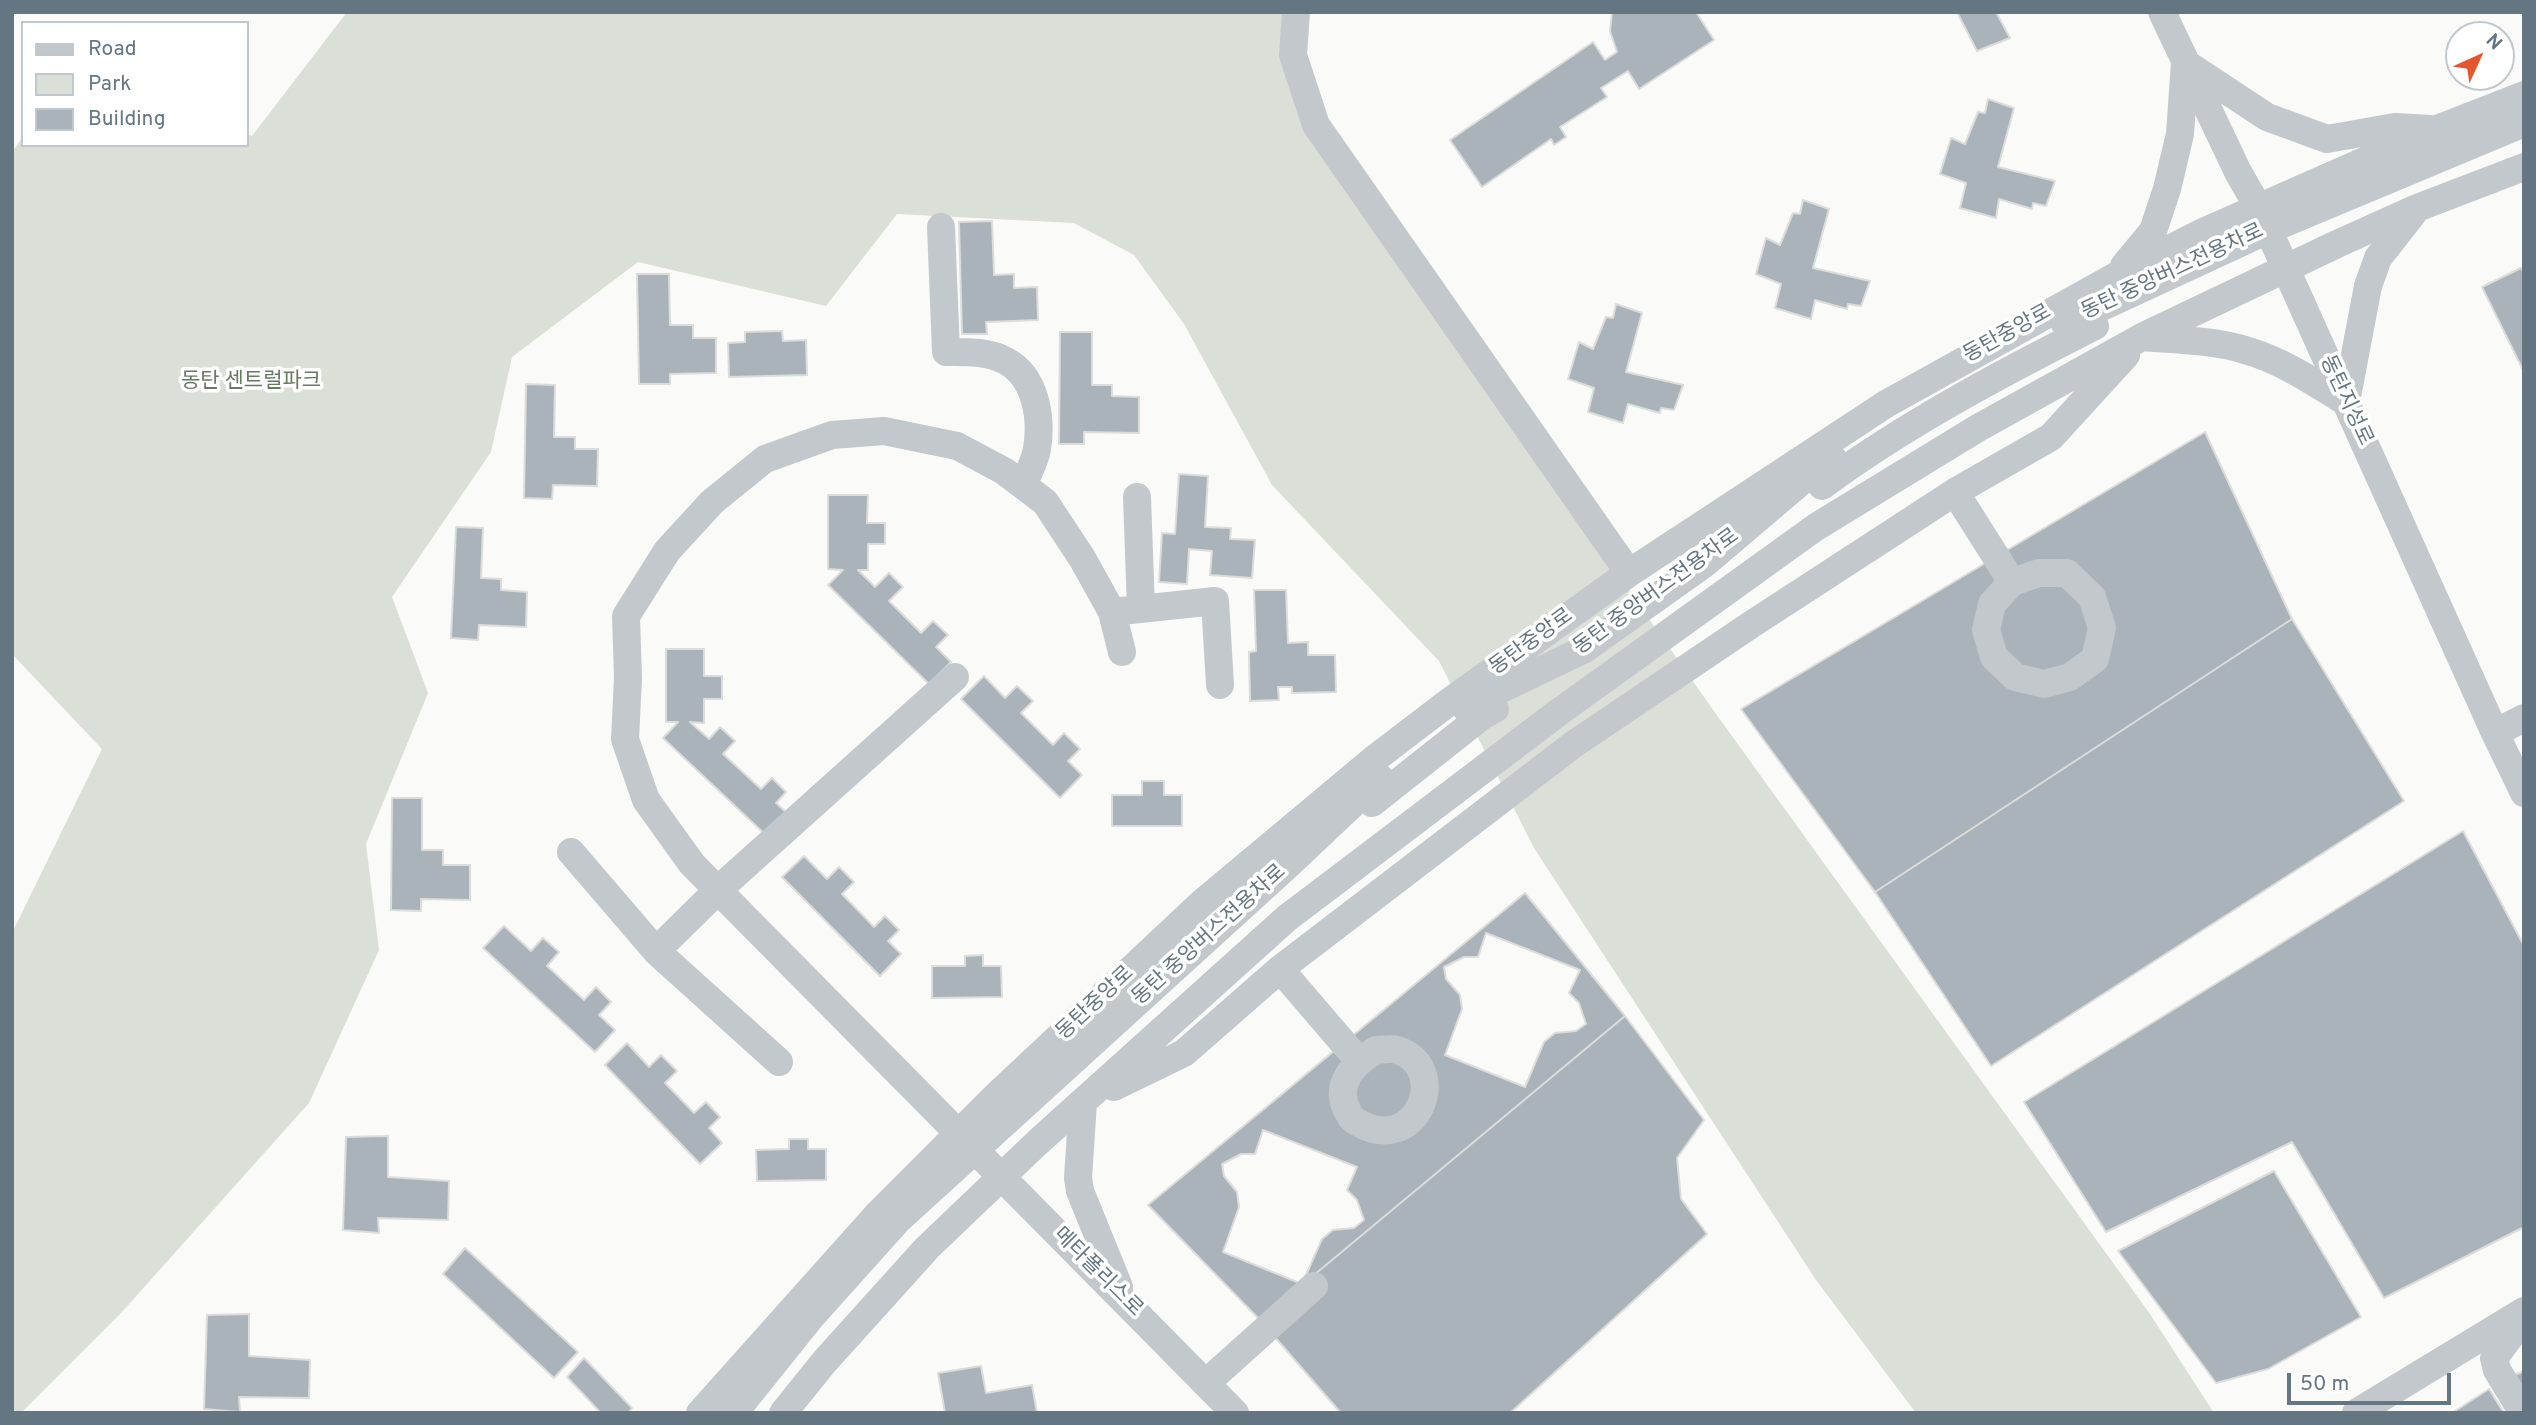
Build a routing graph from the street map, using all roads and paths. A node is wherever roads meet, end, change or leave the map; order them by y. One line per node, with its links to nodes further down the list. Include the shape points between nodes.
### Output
1 (1296, 12): 19 (street, via 1293,55 1316,125)
2 (2162, 12): 3 (street, 동탄지성로)
3 (2185, 63): 6 (street, via 2267,117 2327,139 2395,127); 10 (street, 동탄지성로); 13 (street, via 2180,134 2168,189 2153,231)
4 (2524, 95): 6 (street, 동탄중앙로)
5 (2524, 123): 10 (street, 동탄 중앙버스전용차로)
6 (2437, 129): 10 (street, 동탄중앙로)
7 (2524, 138): 10 (street, 동탄 중앙버스전용차로)
8 (2524, 167): 9 (street, 동탄중앙로)
9 (2417, 208): 12 (street, 동탄중앙로); 15 (street, via 2378,258 2368,286)
10 (2266, 226): 12 (street, 동탄지성로); 13 (street, 동탄중앙로); 36 (street, 동탄 중앙버스전용차로, via 2075,319 1946,390 1804,479 1704,564 1583,650 1485,697 1367,788 1005,1124)
11 (941, 227): 16 (street, via 946,352 976,352 1007,361 1030,384 1039,419 1037,450)
12 (2284, 268): 14 (street, 동탄중앙로); 15 (street, 동탄지성로)
13 (2116, 275): 19 (street, 동탄중앙로, via 1886,404)
14 (2142, 337): 15 (street, via 2245,350 2300,373); 17 (street, 동탄중앙로, via 2051,437); 35 (street, 동탄중앙로, via 1978,428 1816,527 1559,712 1287,918)
15 (2346, 402): 27 (street, 동탄지성로)
16 (1023, 485): 22 (street, 메타폴리스로, via 1045,502); 30 (street, 메타폴리스로, via 957,446 884,431 832,435 765,459 712,502 667,551 626,616 625,739 646,800 692,864)
17 (1955, 492): 20 (street); 32 (street, 동탄중앙로, via 1581,739)
18 (1137, 498): 21 (street)
19 (1629, 573): 36 (street, 동탄중앙로, via 1449,702 1203,902)
20 (2012, 582): 20 (street, via 1992,604 1986,630 1994,657 2015,677 2044,684 2073,683 2095,659 2102,628 2092,597 2067,573 2039,573)
21 (1141, 608): 22 (street); 25 (street, via 1215,601)
22 (1112, 612): 23 (street, 메타폴리스로)
23 (1122, 652)
24 (955, 677): 30 (street)
25 (1220, 685)
26 (2524, 718): 27 (street)
27 (2494, 733): 28 (street, 동탄지성로)
28 (2524, 793)
29 (572, 852): 31 (street)
30 (719, 889): 31 (street); 36 (street, 메타폴리스로)
31 (656, 951): 34 (street)
32 (1280, 969): 33 (street); 35 (street, 동탄중앙로, via 1184,1053)
33 (1358, 1060): 33 (street, via 1344,1081 1343,1101 1352,1120 1370,1130 1391,1132 1413,1126 1424,1102 1425,1082 1416,1062 1397,1050 1376,1050)
34 (779, 1062)
35 (1083, 1102): 36 (street, 동탄중앙로); 38 (street, via 1077,1178)
36 (980, 1154): 38 (street, 메타폴리스로); 42 (street, 동탄중앙로, via 867,1225); 43 (street, 동탄 중앙버스전용차로, via 898,1220); 44 (street, 동탄 중앙버스전용차로, via 816,1331); 45 (street, 동탄중앙로, via 927,1248)
37 (1314, 1286): 41 (street)
38 (1126, 1302): 41 (street, 메타폴리스로)
39 (2524, 1311): 47 (street)
40 (2524, 1318): 48 (street, via 2494,1358)
41 (1206, 1383): 46 (street, 메타폴리스로)
42 (700, 1413)
43 (734, 1413)
44 (751, 1413)
45 (783, 1413)
46 (1235, 1413)
47 (2356, 1413)
48 (2523, 1413)

